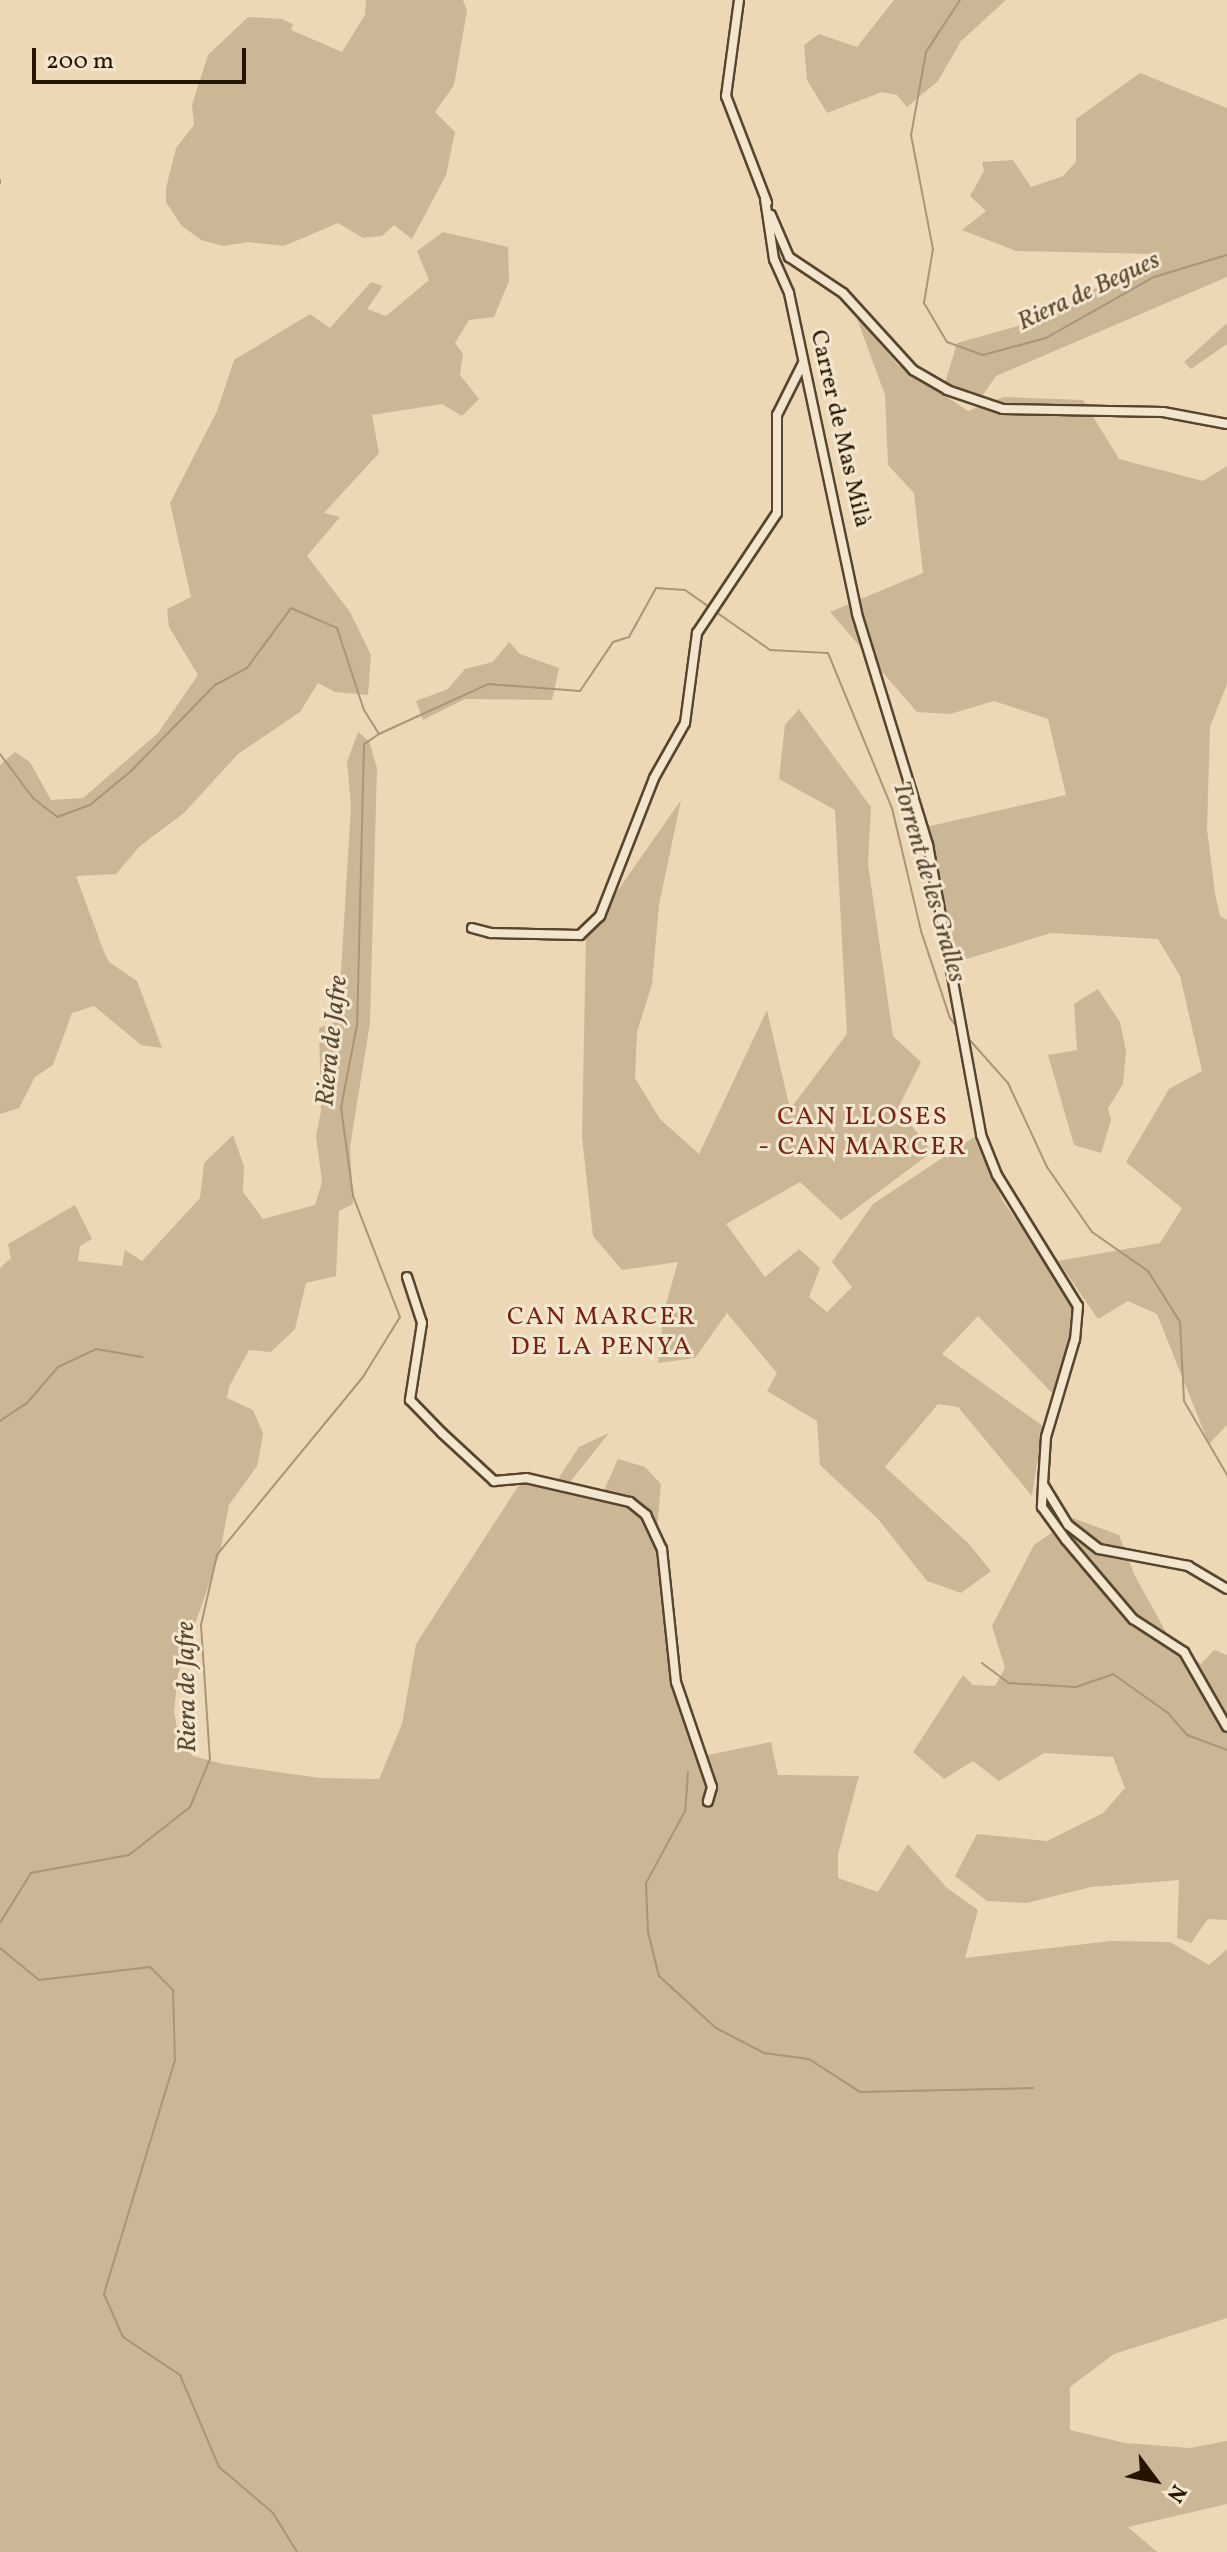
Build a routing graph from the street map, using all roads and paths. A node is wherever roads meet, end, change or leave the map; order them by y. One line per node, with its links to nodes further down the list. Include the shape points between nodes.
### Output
1 (739, 0): 2 (street, via 726,96)
2 (765, 199): 3 (street, Carrer de Mas Milà, via 774,259 789,293); 4 (street, via 789,257 843,293 913,370 947,390 1003,409 1163,412)
3 (803, 363): 5 (street, via 777,415 777,513 697,633 685,723 654,778 600,916 580,935); 7 (street, Carrer de Mas Milà, via 872,669 928,845 981,1135 997,1175 1078,1306 1075,1339 1046,1437)
4 (1227, 424)
5 (472, 928)
6 (407, 1277): 10 (street, via 422,1323 410,1400 494,1481 526,1478 630,1502 646,1515 662,1549 676,1682 712,1787)
7 (1043, 1484): 8 (street, via 1068,1525 1099,1549 1188,1566); 9 (street, Carrer de Mas Milà, via 1042,1507 1066,1540 1133,1619 1184,1652)
8 (1227, 1589)
9 (1227, 1727)
10 (708, 1801)

